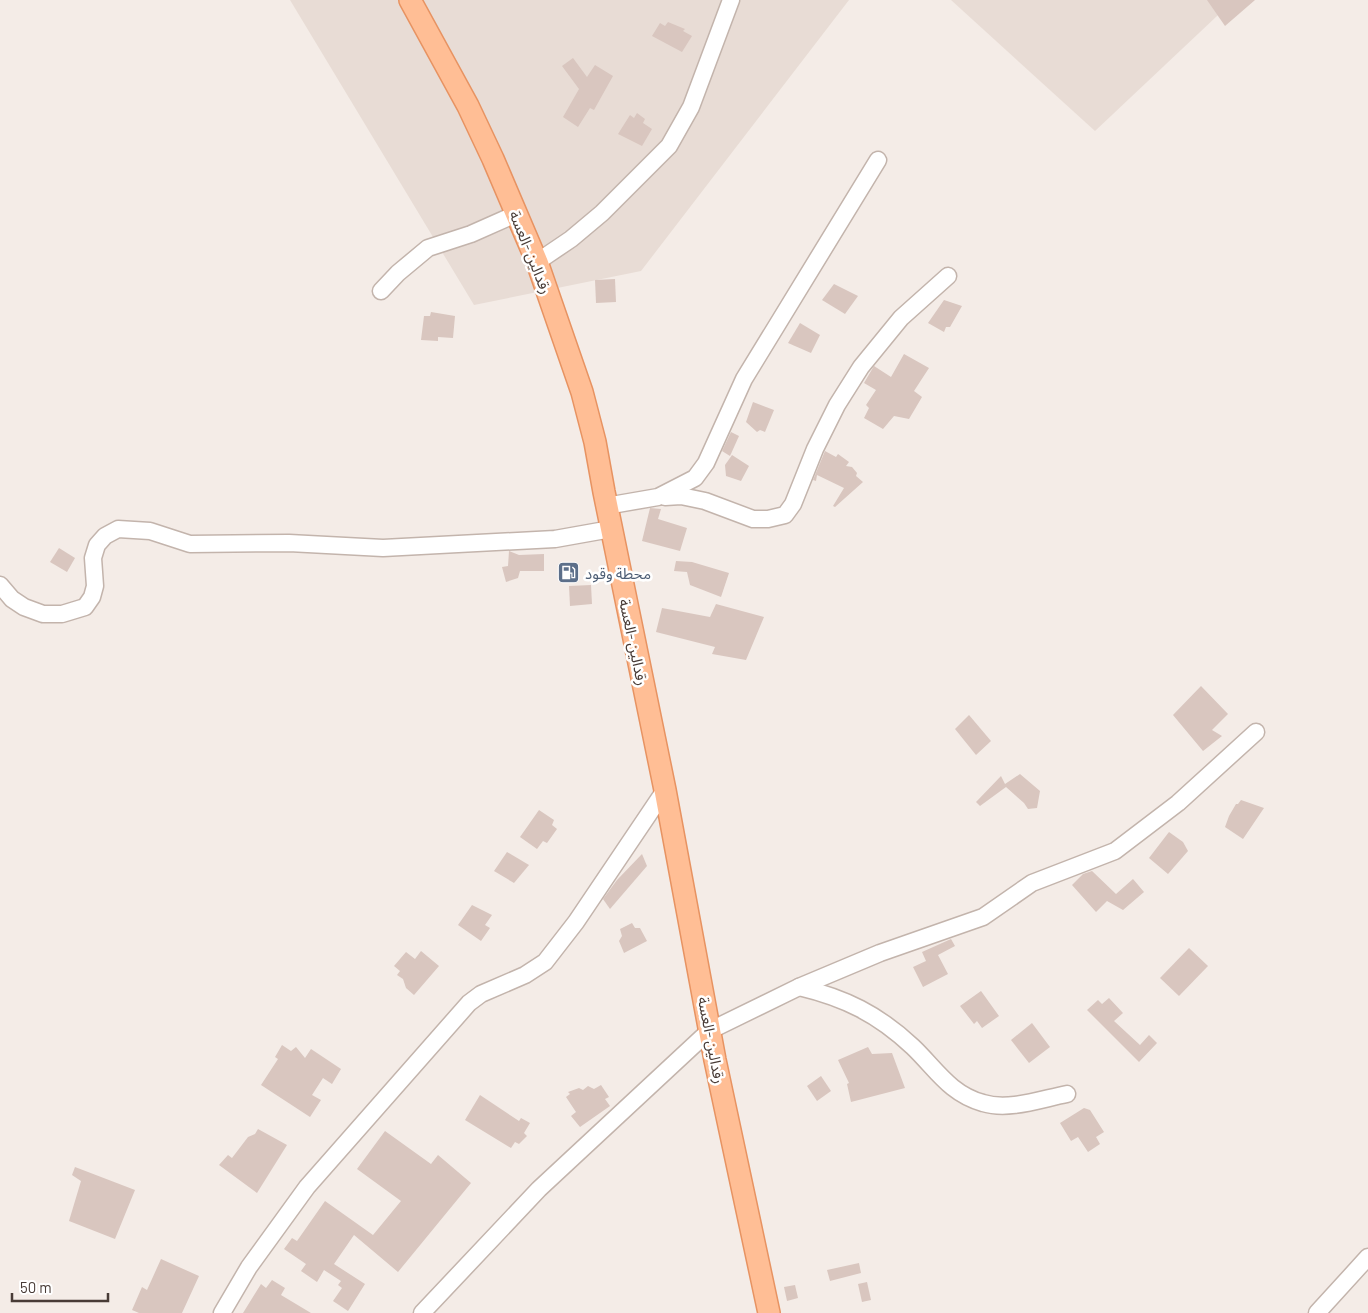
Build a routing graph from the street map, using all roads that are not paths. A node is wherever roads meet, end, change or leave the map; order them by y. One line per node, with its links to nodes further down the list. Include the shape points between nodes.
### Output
1 (410, 0): 4 (main road, رقدالين -العسة, via 468,106)
2 (731, 0): 5 (street, via 691,108 669,146 602,214)
3 (878, 160): 8 (street, via 744,379 706,463 695,478)
4 (516, 214): 5 (main road, رقدالين -العسة); 7 (street, via 428,248)
5 (537, 262): 9 (main road, رقدالين -العسة, via 582,392 596,442)
6 (948, 276): 8 (street, via 901,318 861,366 815,449 794,504 785,515 753,519 728,508 682,496)
7 (381, 291)
8 (658, 497): 9 (street)
9 (606, 506): 10 (main road, رقدالين -العسة)
10 (611, 529): 11 (street, via 555,539 383,548 289,543 190,544 150,531 118,529 97,545 93,558 95,586 85,607 62,614 43,614 12,599); 13 (main road, رقدالين -العسة)
11 (0, 585)
12 (1256, 732): 14 (street, via 1178,803 1115,851 1032,883 983,917 880,953)
13 (665, 790): 15 (main road, رقدالين -العسة); 18 (street, via 576,922 545,962 468,1003 307,1187 255,1259)
14 (799, 987): 15 (street); 16 (street, via 865,1009 913,1047 954,1089 984,1104 1008,1106)
15 (709, 1031): 19 (street, via 539,1189); 20 (main road, رقدالين -العسة)
16 (1067, 1094)
17 (1368, 1256): 21 (street)
18 (222, 1313)
19 (422, 1313)
20 (769, 1313)
21 (1317, 1313)

